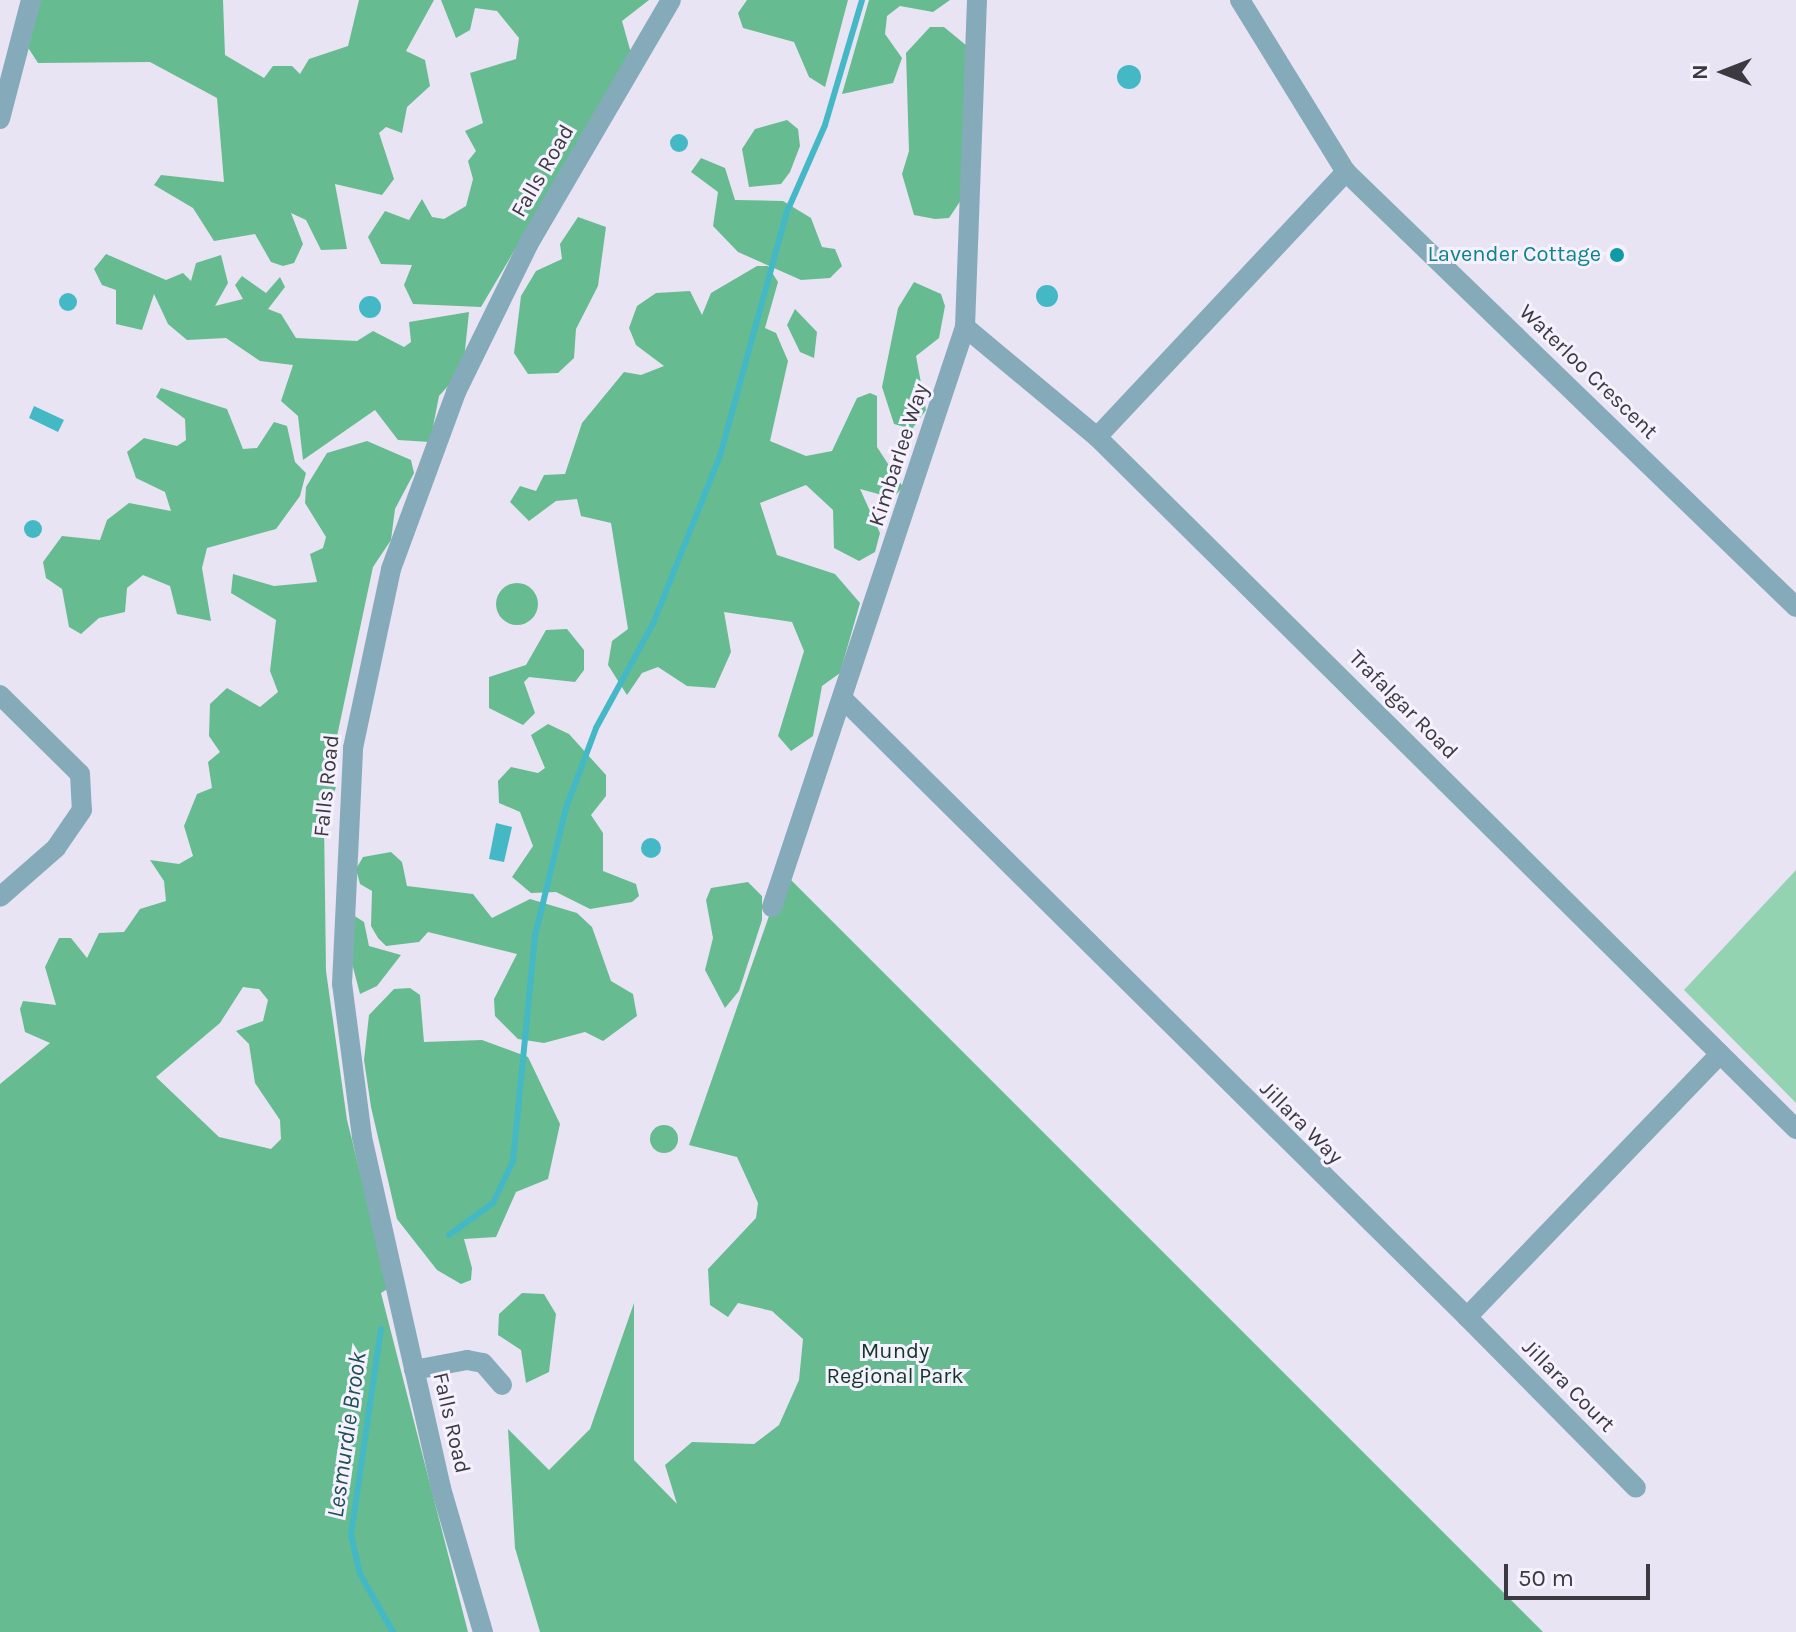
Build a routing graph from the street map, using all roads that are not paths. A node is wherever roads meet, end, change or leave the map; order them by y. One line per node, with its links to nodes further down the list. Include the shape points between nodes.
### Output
1 (31, 0): 5 (street)
2 (671, 0): 17 (street, Falls Road, via 529,243 456,392 391,569 353,748 342,984 362,1137)
3 (977, 0): 7 (street, Kimbarlee Way)
4 (1240, 0): 6 (street, Waterloo Crescent)
5 (0, 119)
6 (1346, 172): 8 (street); 9 (street, Waterloo Crescent)
7 (965, 327): 8 (street, Trafalgar Road); 11 (street, Kimbarlee Way)
8 (1097, 437): 14 (street, Trafalgar Road)
9 (1796, 607)
10 (0, 695): 12 (street, via 80,774 82,810 56,848)
11 (845, 701): 13 (street, Kimbarlee Way); 16 (street, Jillara Way)
12 (0, 897)
13 (772, 907)
14 (1720, 1054): 15 (street, Trafalgar Road); 16 (street)
15 (1796, 1129)
16 (1467, 1317): 19 (street, Jillara Court)
17 (414, 1370): 18 (street, via 467,1360 483,1363); 20 (street, Falls Road)
18 (502, 1385)
19 (1636, 1488)
20 (483, 1632)

